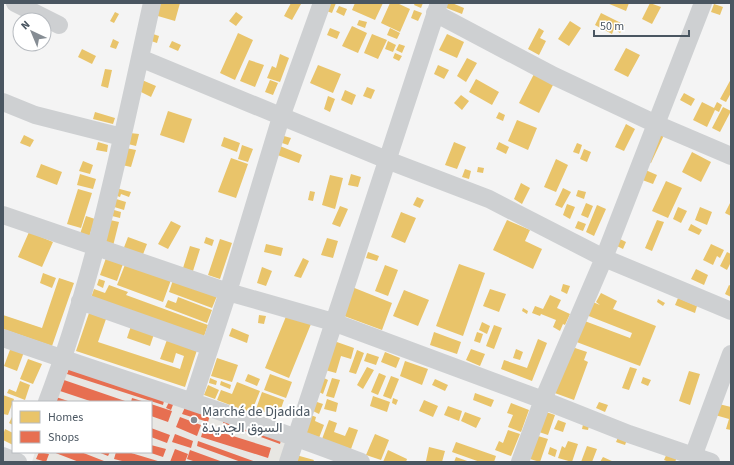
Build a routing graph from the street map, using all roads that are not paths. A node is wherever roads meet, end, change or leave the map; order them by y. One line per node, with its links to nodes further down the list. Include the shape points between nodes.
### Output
1 (15, 3): 6 (street)
2 (152, 3): 7 (street)
3 (322, 3): 9 (street)
4 (703, 3): 10 (street)
5 (437, 8): 10 (street, via 554,76); 13 (street)
6 (59, 25)
7 (140, 58): 9 (street); 11 (street)
8 (3, 102): 11 (street, via 34,115)
9 (281, 116): 13 (street); 17 (street)
10 (656, 124): 12 (street); 16 (street)
11 (122, 137): 15 (street)
12 (731, 156)
13 (387, 160): 16 (street, via 489,199); 20 (street)
14 (3, 215): 15 (street)
15 (96, 247): 17 (street); 18 (street)
16 (604, 258): 19 (street); 25 (street)
17 (228, 292): 20 (street); 22 (street)
18 (80, 302): 22 (street); 24 (street)
19 (731, 311)
20 (334, 322): 25 (street); 28 (street)
21 (3, 338): 24 (street)
22 (210, 347): 27 (street)
23 (731, 354): 30 (street)
24 (63, 359): 26 (street); 27 (street)
25 (543, 400): 30 (street); 34 (street)
26 (47, 401)
27 (192, 402): 28 (street)
28 (296, 437): 31 (street); 33 (street)
29 (3, 456): 32 (street)
30 (692, 459): 35 (street)
31 (353, 460)
32 (18, 462)
33 (288, 462)
34 (520, 462)
35 (712, 462)

